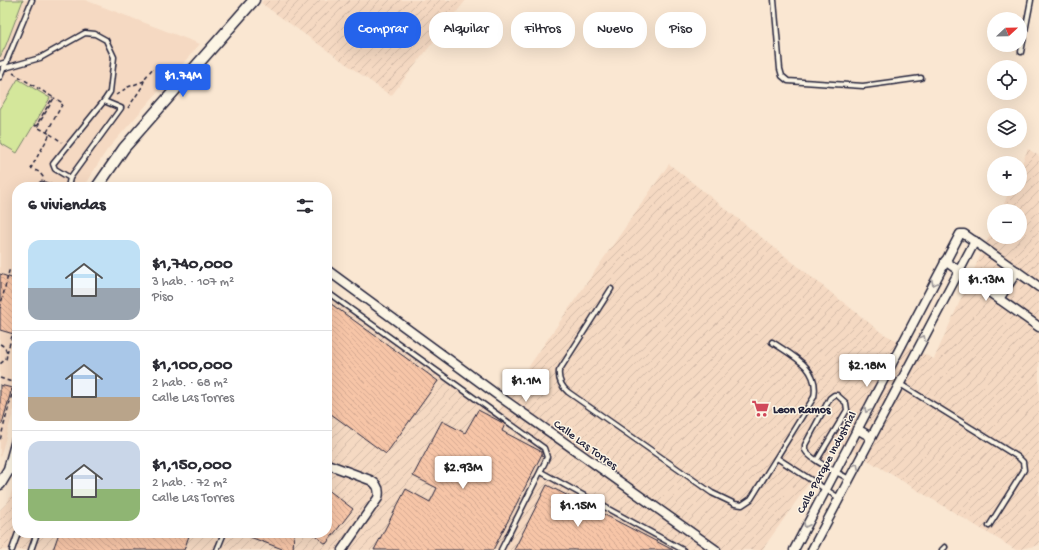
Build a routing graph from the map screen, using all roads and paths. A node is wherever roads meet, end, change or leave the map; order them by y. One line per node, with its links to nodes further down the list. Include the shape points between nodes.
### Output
1 (32, 0): 6 (lane)
2 (254, 0): 24 (street, via 124,148)
3 (774, 0): 11 (lane, via 780,69 782,76 788,81 863,86)
4 (1031, 0): 5 (lane)
5 (1027, 21)
6 (7, 62): 7 (lane); 8 (lane)
7 (0, 64)
8 (5, 68): 10 (lane); 13 (path); 14 (lane, via 40,58 85,33 95,34 106,40 114,57 110,92)
9 (153, 68): 12 (path)
10 (0, 77)
11 (921, 78)
12 (144, 81): 15 (path, via 119,92); 16 (path, via 128,108 123,113)
13 (54, 98): 17 (path, via 36,126); 18 (path, via 38,126); 18 (path, via 63,103)
14 (104, 101): 15 (lane); 20 (lane)
15 (111, 104): 16 (lane, via 120,108)
16 (119, 112): 21 (lane)
17 (34, 125)
18 (47, 132): 19 (path)
19 (50, 134): 20 (path); 22 (path, via 31,168 44,178)
20 (66, 148): 21 (lane, via 53,166)
21 (70, 178): 23 (lane)
22 (42, 182)
23 (69, 182)
24 (100, 182)
25 (975, 241): 26 (street, Calle Parque Industrial, via 964,234 959,236); 27 (street); 28 (street)
26 (945, 261): 27 (street); 48 (street, Calle Parque Industrial, one-way to 48)
27 (959, 271): 34 (street); 46 (street, one-way to 27)
28 (1017, 271): 31 (street); 34 (street)
29 (12, 273): 35 (path, via 9,272)
30 (332, 274): 71 (street, Calle Las Torres)
31 (1039, 287)
32 (611, 289): 51 (lane, via 559,371 558,377 564,389 712,492 735,504 742,505 751,499)
33 (332, 296): 56 (lane, via 544,448 547,457)
34 (998, 299): 36 (street)
35 (0, 308)
36 (1039, 327)
37 (12, 336): 40 (path)
38 (772, 342): 51 (lane, via 808,367 816,391 812,403)
39 (0, 344): 40 (path)
40 (7, 353): 41 (path)
41 (6, 358): 42 (path); 43 (path)
42 (8, 361)
43 (0, 364)
44 (0, 378): 45 (path)
45 (12, 382)
46 (900, 383): 49 (street); 61 (lane, via 1023,462 1024,470)
47 (12, 394): 50 (path)
48 (857, 429): 49 (street); 54 (street, Calle Parque Industrial)
49 (871, 437): 57 (street, one-way to 49)
50 (0, 440)
51 (777, 458): 59 (lane)
52 (817, 460): 52 (lane, via 846,410 846,403 837,395 832,396 805,445 806,453); 54 (lane)
53 (332, 466): 68 (street, via 374,482 379,489 378,498)
54 (835, 470): 57 (lane); 59 (street, Calle Parque Industrial)
55 (12, 472): 58 (street)
56 (541, 472): 69 (lane); 70 (lane)
57 (849, 479): 60 (street)
58 (0, 484)
59 (825, 489): 60 (lane); 72 (street, Calle Parque Industrial, one-way to 72)
60 (839, 498): 73 (street)
61 (988, 526)
62 (16, 538): 65 (lane)
63 (35, 538): 66 (lane)
64 (222, 538): 67 (lane)
65 (12, 550)
66 (31, 550)
67 (218, 550)
68 (342, 550)
69 (501, 550)
70 (683, 550)
71 (716, 550)
72 (794, 550)
73 (812, 550)

